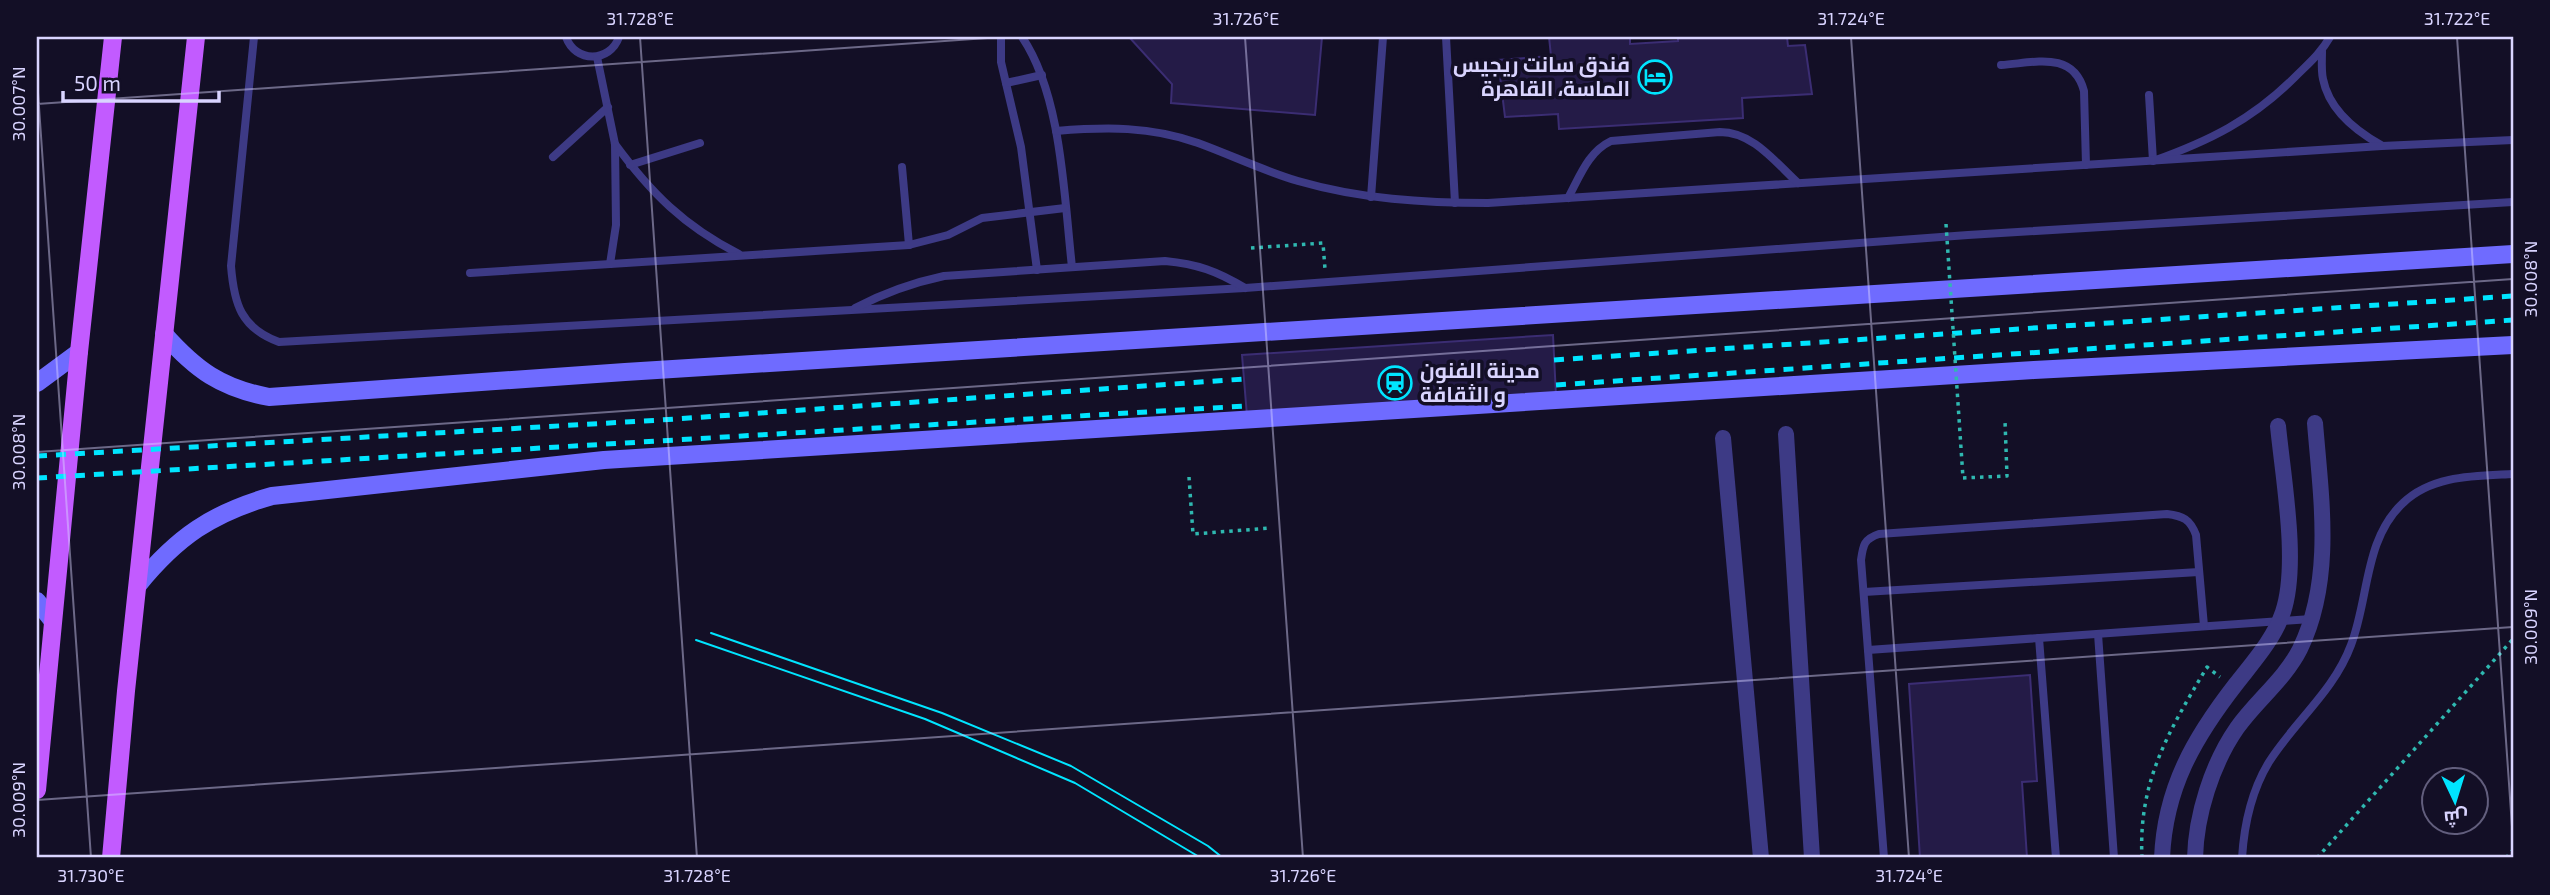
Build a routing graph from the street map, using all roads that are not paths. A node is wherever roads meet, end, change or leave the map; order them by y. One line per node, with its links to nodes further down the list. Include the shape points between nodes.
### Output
1 (113, 37): 46 (main road)
2 (196, 37): 44 (main road)
3 (254, 37): 43 (lane, via 231,266 239,310 262,336 279,342)
4 (566, 37): 12 (lane, via 579,54)
5 (619, 37): 12 (lane, via 613,49)
6 (1001, 37): 15 (lane)
7 (1022, 37): 14 (lane)
8 (1383, 37): 29 (lane)
9 (1446, 37): 32 (lane)
10 (2330, 37): 11 (lane)
11 (2322, 51): 22 (lane, via 2323,81 2336,108 2356,130); 24 (lane, via 2272,100 2235,126)
12 (597, 57): 17 (lane)
13 (2001, 65): 26 (lane, via 2053,62 2074,71 2084,91)
14 (1042, 75): 15 (lane); 18 (lane)
15 (1006, 83): 34 (lane)
16 (2148, 95): 24 (lane)
17 (608, 107): 21 (lane); 23 (lane)
18 (1056, 131): 29 (lane, via 1111,127 1154,131 1297,181); 33 (lane)
19 (2513, 140): 22 (lane)
20 (700, 143): 25 (lane)
21 (615, 144): 25 (lane); 38 (lane, via 616,225)
22 (2382, 146): 24 (lane)
23 (553, 157)
24 (2153, 161): 26 (lane)
25 (631, 165): 37 (lane, via 684,221)
26 (2086, 165): 28 (lane)
27 (902, 167): 35 (lane)
28 (1798, 183): 30 (lane); 30 (lane, via 1752,141 1720,132 1611,141 1591,155)
29 (1371, 197): 32 (lane)
30 (1568, 198): 32 (lane)
31 (2513, 202): 42 (lane, via 1968,235)
32 (1455, 203)
33 (1065, 208): 34 (lane); 39 (lane)
34 (1031, 212): 35 (lane, via 982,218 948,235); 40 (lane)
35 (909, 245): 37 (lane)
36 (2513, 254): 44 (street, via 269,397 244,393 197,368)
37 (742, 256): 38 (lane)
38 (610, 264): 41 (lane)
39 (1072, 267): 40 (lane); 42 (lane, via 1194,264)
40 (1037, 270): 43 (lane, via 912,282)
41 (470, 273)
42 (1245, 288): 43 (lane)
43 (853, 310)
44 (164, 334): 54 (main road)
45 (2513, 345): 54 (street, via 2034,370 604,460 272,496 240,505 201,525 158,559)
46 (79, 352): 47 (street); 58 (main road)
47 (37, 383)
48 (2315, 424): 57 (street, via 2322,559)
49 (2278, 426): 59 (street, via 2290,553 2289,581)
50 (1786, 434): 67 (street)
51 (1723, 438): 66 (street)
52 (2513, 474): 73 (lane, via 2438,482 2421,489 2395,512 2379,539 2350,649 2336,677 2270,762 2257,788)
53 (2199, 572): 55 (lane); 55 (lane, via 2191,523 2167,514 1879,534 1863,546); 60 (lane)
54 (138, 585): 65 (main road)
55 (1864, 592): 63 (lane)
56 (37, 601): 58 (street)
57 (2311, 619): 59 (lane); 72 (street, via 2299,650 2237,728 2218,762 2204,805)
58 (52, 620): 64 (main road)
59 (2278, 622): 60 (lane); 71 (street, via 2194,745 2169,804)
60 (2204, 626): 61 (lane)
61 (2098, 634): 62 (lane); 70 (lane)
62 (2039, 638): 63 (lane); 69 (lane)
63 (1868, 650): 68 (lane)
64 (37, 790)
65 (111, 858)
66 (1761, 858)
67 (1812, 858)
68 (1884, 858)
69 (2056, 858)
70 (2114, 858)
71 (2162, 858)
72 (2195, 858)
73 (2242, 858)

